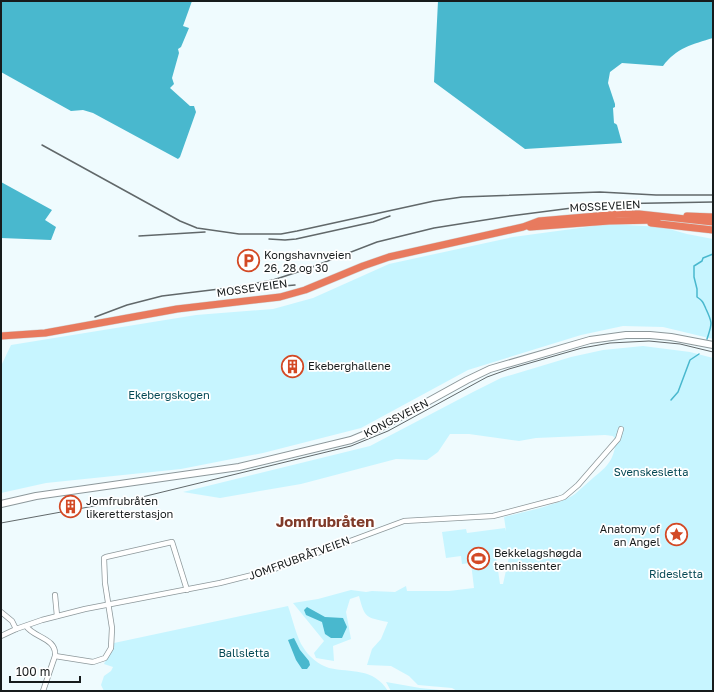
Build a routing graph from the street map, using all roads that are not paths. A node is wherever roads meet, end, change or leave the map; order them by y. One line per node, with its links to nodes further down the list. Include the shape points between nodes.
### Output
1 (639, 217): 2 (highway, via 657,213); 3 (highway, MOSSEVEIEN); 4 (highway, MOSSEVEIEN); 5 (highway, via 654,224); 6 (highway, MOSSEVEIEN, via 523,227 389,257 305,290 280,297 177,309 45,333)
2 (713, 217)
3 (713, 222)
4 (713, 226)
5 (713, 230)
6 (1, 336)
7 (713, 346): 9 (main road, KONGSVEIEN, via 650,335 590,340 490,369 380,428 344,442 244,466 36,496)
8 (621, 429): 10 (street, JOMFRUBRÅTVEIEN, via 618,439 564,497 493,516 404,521 272,570)
9 (1, 504)
10 (187, 590): 12 (street, JOMFRUBRÅTVEIEN); 12 (street, via 172,542 104,558)
11 (55, 595): 14 (street)
12 (109, 604): 14 (street, JOMFRUBRÅTVEIEN); 18 (street, via 112,643 105,658 89,662)
13 (1, 612): 16 (street, via 12,621)
14 (57, 616): 15 (street, JOMFRUBRÅTVEIEN)
15 (26, 626): 16 (street, JOMFRUBRÅTVEIEN); 18 (street, via 30,632 51,643 56,651)
16 (16, 629): 17 (street, JOMFRUBRÅTVEIEN)
17 (1, 636)
18 (55, 656): 19 (street)
19 (42, 691)

